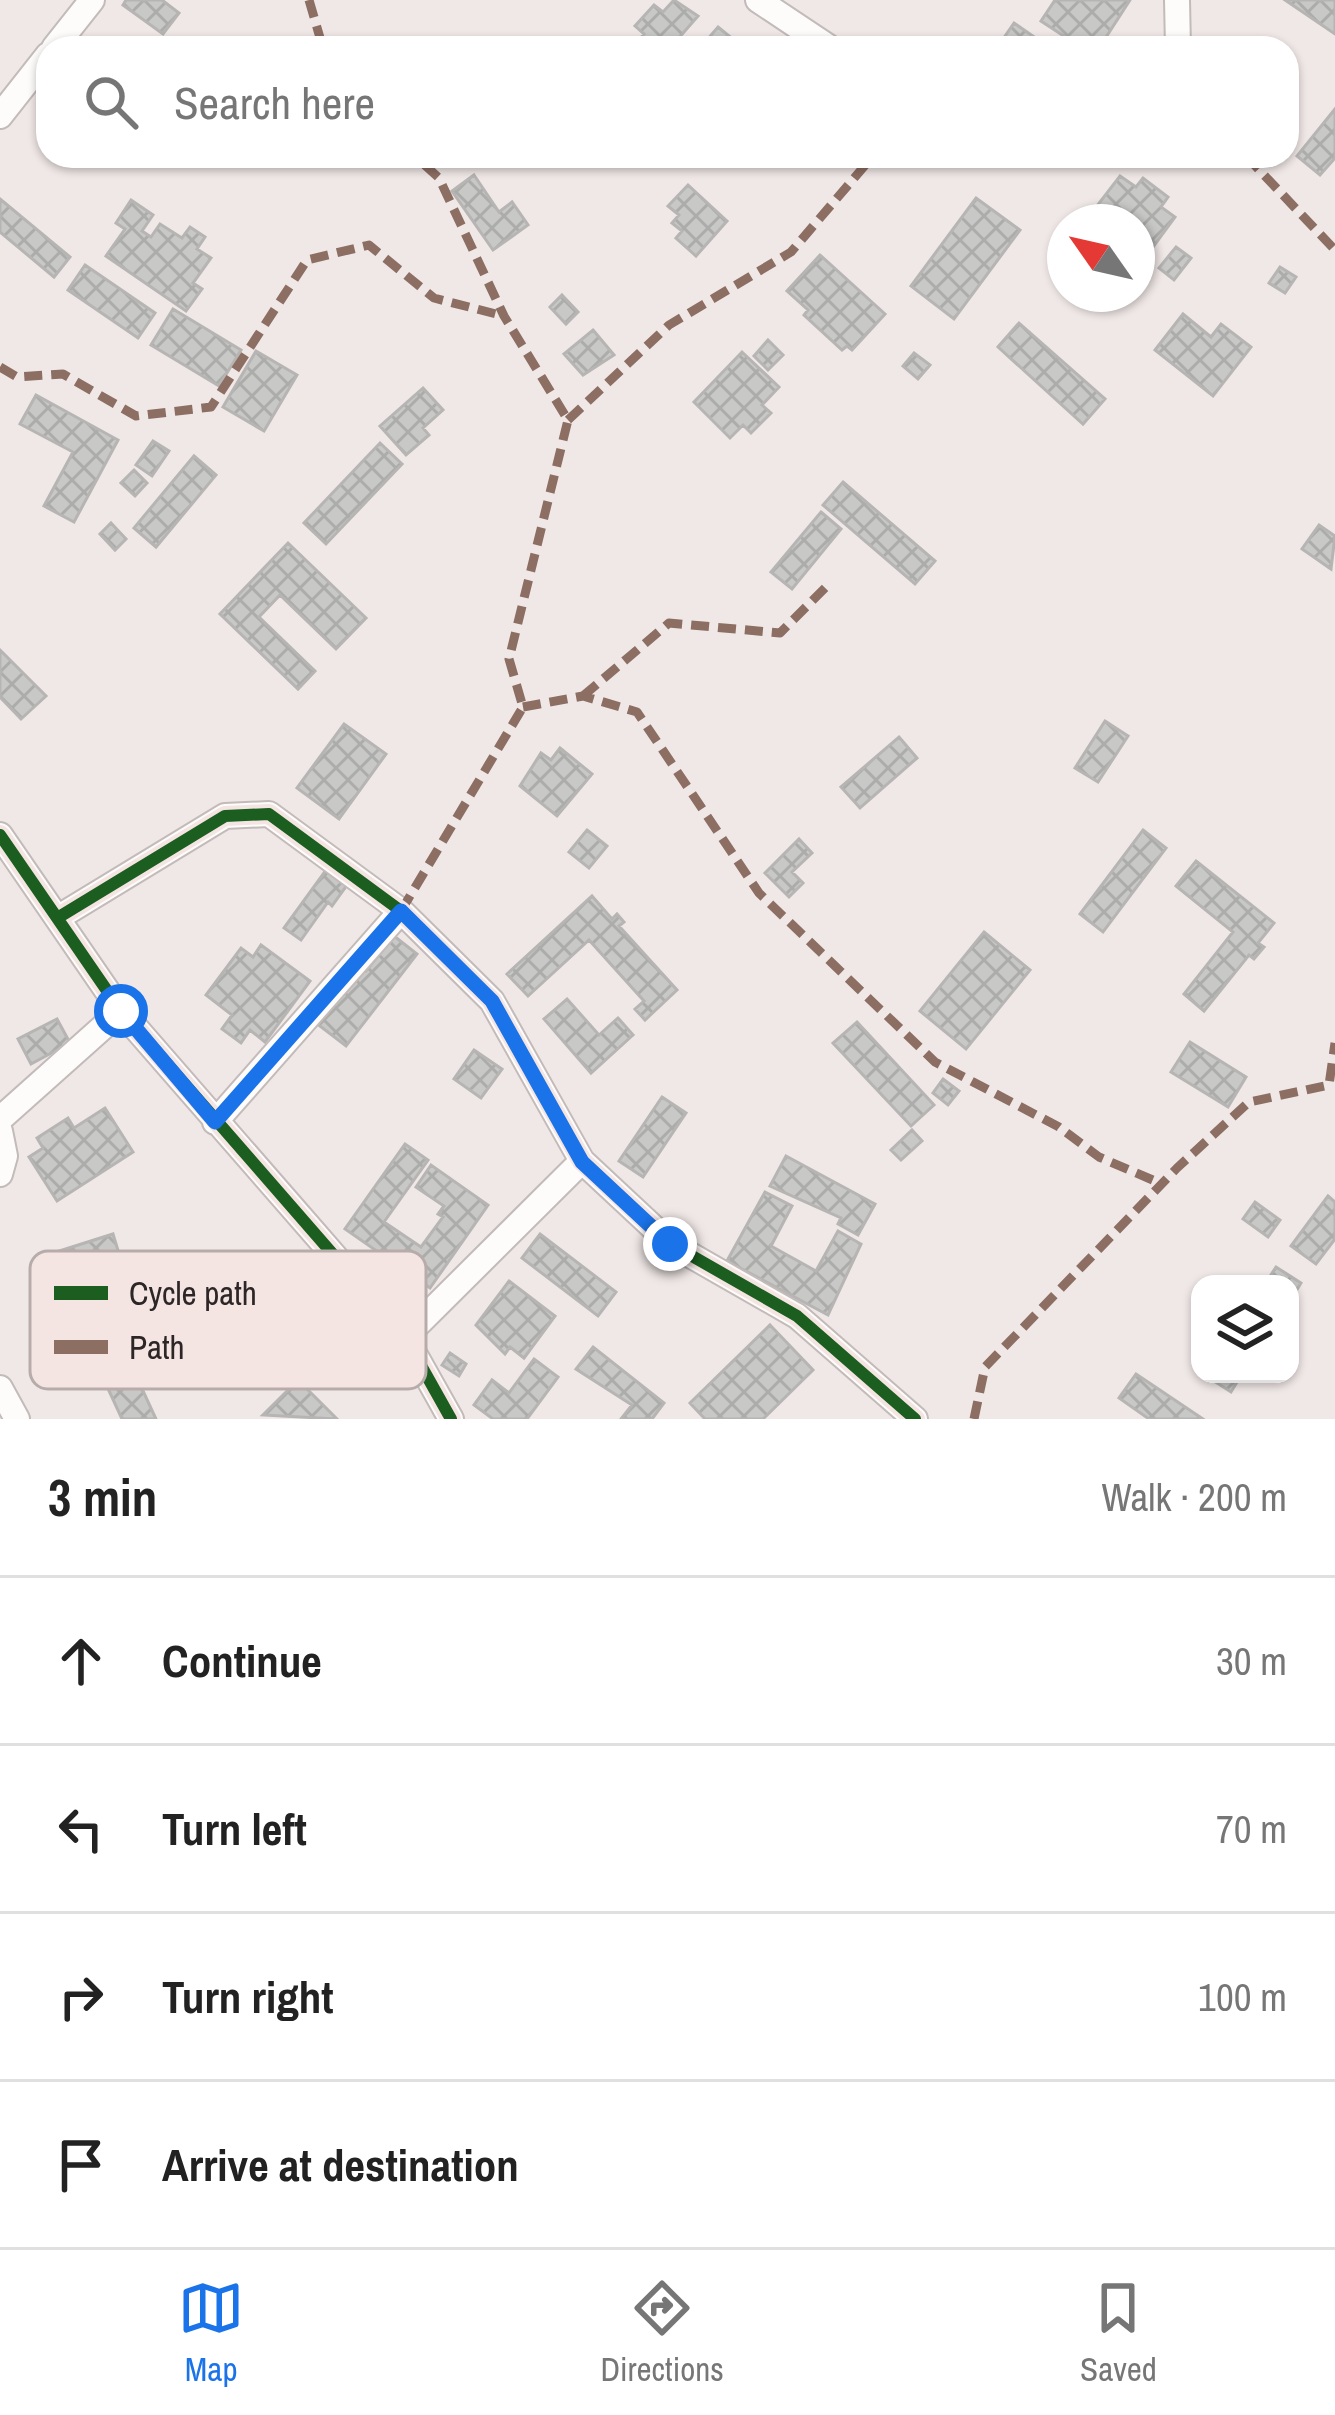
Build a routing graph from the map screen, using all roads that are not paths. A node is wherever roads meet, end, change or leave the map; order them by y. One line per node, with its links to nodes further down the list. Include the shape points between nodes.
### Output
1 (92, 0): 4 (street)
2 (758, 0): 5 (street)
3 (1177, 0): 6 (street)
4 (64, 36)
5 (812, 36)
6 (1178, 36)
7 (36, 70): 8 (street)
8 (0, 116)
9 (0, 835): 11 (street)
10 (401, 911): 11 (street, via 269,814 225,816); 14 (street); 16 (street, via 492,1001)
11 (59, 917): 12 (street)
12 (121, 1011): 13 (street); 14 (street)
13 (0, 1119)
14 (215, 1122): 18 (street)
15 (0, 1131): 17 (street)
16 (582, 1162): 19 (street); 24 (street, via 670,1244 797,1316)
17 (0, 1174)
18 (329, 1251)
19 (426, 1316)
20 (426, 1374): 23 (street)
21 (0, 1388): 22 (street)
22 (17, 1419)
23 (451, 1419)
24 (915, 1419)

